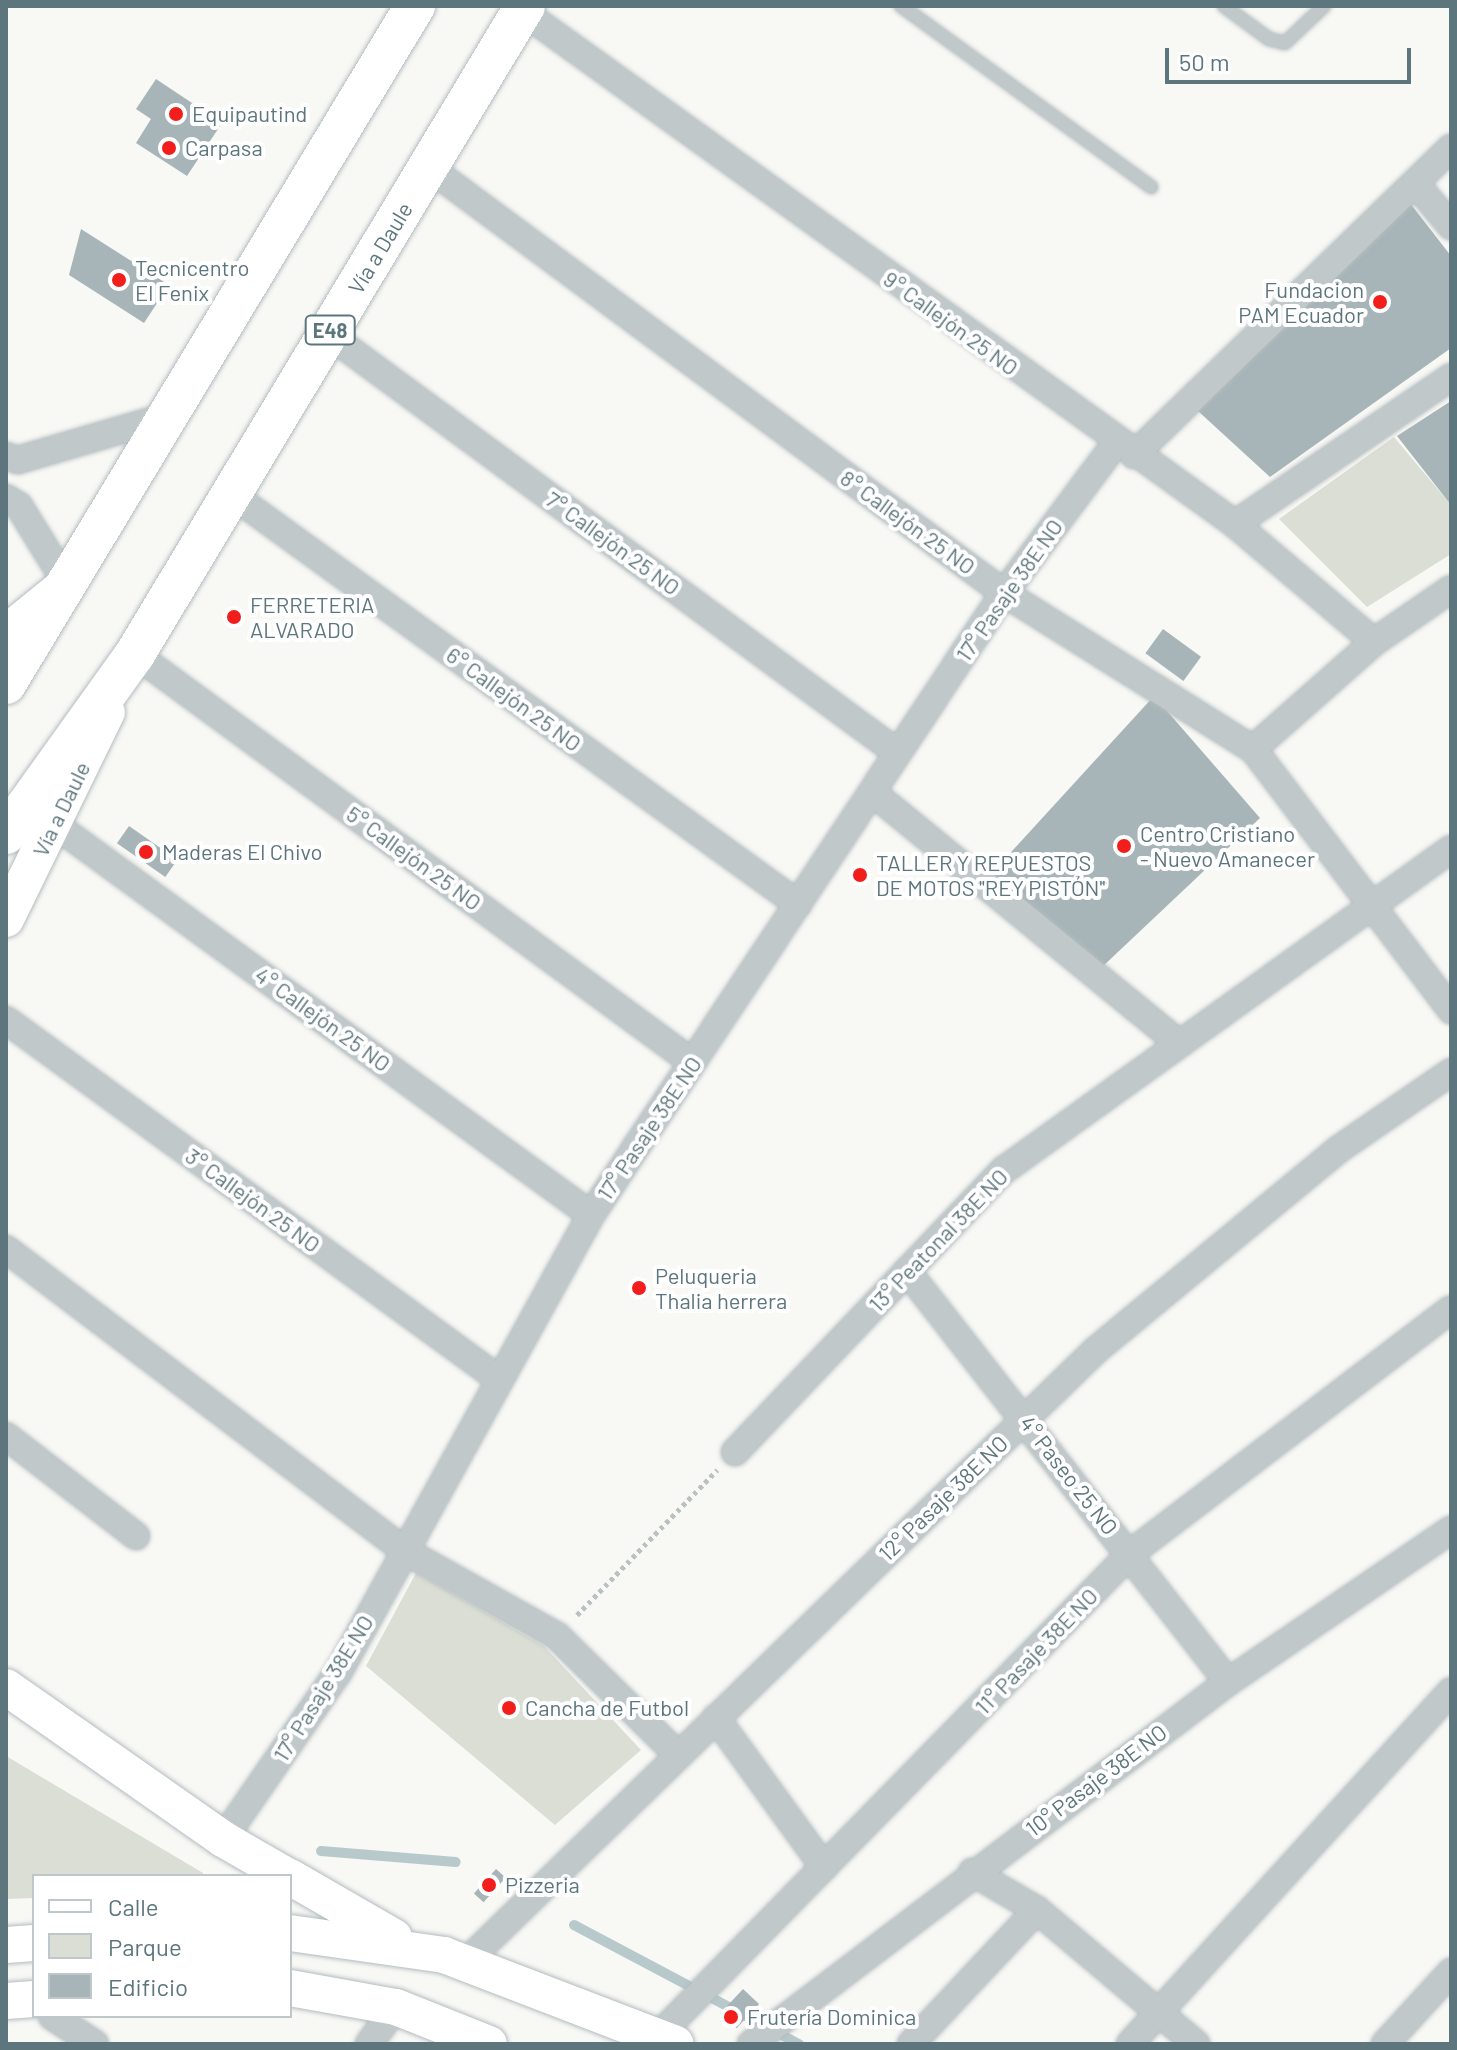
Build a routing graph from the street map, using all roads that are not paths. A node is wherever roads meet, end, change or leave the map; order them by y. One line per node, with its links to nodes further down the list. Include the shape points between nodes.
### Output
1 (415, 6): 13 (main road)
2 (901, 6): 9 (lane)
3 (1224, 6): 4 (lane, via 1269,39 1285,43)
4 (1324, 6)
5 (523, 8): 7 (main road, Vía a Daule / E48); 14 (street, 9° Callejón 25 NO)
6 (1451, 148): 8 (street, 17° Pasaje 38E NO)
7 (428, 167): 11 (main road, Vía a Daule / E48); 21 (street, 8° Callejón 25 NO)
8 (1415, 183): 10 (street); 14 (street, 17° Pasaje 38E NO)
9 (1151, 187)
10 (1451, 226)
11 (328, 334): 16 (main road, Vía a Daule / E48); 27 (street, 7° Callejón 25 NO)
12 (1451, 377): 18 (street)
13 (168, 416): 15 (street, via 18,460); 19 (main road)
14 (1125, 449): 18 (street, 9° Callejón 25 NO); 21 (street, 17° Pasaje 38E NO)
15 (6, 456)
16 (231, 494): 24 (main road, Vía a Daule / E48); 32 (street, 6° Callejón 25 NO)
17 (6, 498): 19 (street, via 19,506)
18 (1235, 524): 23 (street, 9° Callejón 25 NO)
19 (67, 584): 22 (main road); 25 (main road)
20 (1451, 589): 23 (street)
21 (1004, 593): 26 (street, 8° Callejón 25 NO); 27 (street, 17° Pasaje 38E NO)
22 (6, 633)
23 (1374, 642): 26 (street)
24 (135, 654): 29 (main road, Vía a Daule / E48); 30 (main road, Vía a Daule / E48); 38 (street, 5° Callejón 25 NO)
25 (6, 684)
26 (1253, 749): 33 (street, 8° Callejón 25 NO)
27 (898, 753): 28 (street, 17° Pasaje 38E NO)
28 (872, 792): 32 (street, 17° Pasaje 38E NO); 37 (street)
29 (54, 824): 34 (main road, Vía a Daule / E48); 40 (street, 4° Callejón 25 NO)
30 (6, 834)
31 (1451, 849): 33 (street, 13° Peatonal 38E NO)
32 (798, 904): 38 (street, 17° Pasaje 38E NO)
33 (1371, 904): 35 (street, 8° Callejón 25 NO); 37 (street, 13° Peatonal 38E NO)
34 (6, 919)
35 (1451, 1010)
36 (6, 1020): 44 (street, 3° Callejón 25 NO)
37 (1179, 1043): 42 (street, 13° Peatonal 38E NO, via 1004,1170)
38 (692, 1062): 40 (street, 17° Pasaje 38E NO)
39 (1451, 1072): 45 (street, 12° Pasaje 38E NO, via 1339,1149 1096,1350)
40 (591, 1215): 44 (street, 17° Pasaje 38E NO)
41 (6, 1249): 50 (street)
42 (907, 1271): 45 (street, 4° Paseo 25 NO); 47 (street, 13° Peatonal 38E NO)
43 (1451, 1309): 51 (street, 11° Pasaje 38E NO)
44 (500, 1380): 50 (street, 17° Pasaje 38E NO)
45 (1024, 1419): 51 (street, 4° Paseo 25 NO); 55 (street, 12° Pasaje 38E NO)
46 (6, 1436): 49 (street)
47 (735, 1452)
48 (1451, 1530): 52 (street, 10° Pasaje 38E NO)
49 (136, 1536)
50 (405, 1551): 56 (street, via 557,1636); 57 (street, 17° Pasaje 38E NO, via 339,1671)
51 (1131, 1553): 52 (street, 4° Paseo 25 NO); 58 (street, 11° Pasaje 38E NO)
52 (1228, 1682): 59 (street, 10° Pasaje 38E NO)
53 (6, 1687): 57 (main road)
54 (1450, 1693): 71 (street)
55 (716, 1718): 56 (street, 12° Pasaje 38E NO); 58 (street)
56 (678, 1755): 67 (street, 12° Pasaje 38E NO)
57 (223, 1839): 60 (main road)
58 (824, 1867): 73 (street, 11° Pasaje 38E NO)
59 (972, 1872): 62 (street); 77 (street, 10° Pasaje 38E NO)
60 (284, 1874)
61 (292, 1879): 66 (main road)
62 (1037, 1910): 71 (street); 78 (street)
63 (292, 1933): 66 (main road)
64 (32, 1943): 65 (main road)
65 (6, 1945)
66 (413, 1948): 67 (main road)
67 (467, 1961): 73 (main road)
68 (1451, 1972): 81 (street)
69 (292, 1988): 70 (main road)
70 (396, 2007): 75 (street); 76 (main road)
71 (1157, 2015): 79 (street); 80 (street)
72 (53, 2018): 74 (street)
73 (667, 2040)
74 (95, 2044)
75 (369, 2044)
76 (489, 2044)
77 (751, 2044)
78 (911, 2044)
79 (1130, 2044)
80 (1196, 2044)
81 (1385, 2044)

